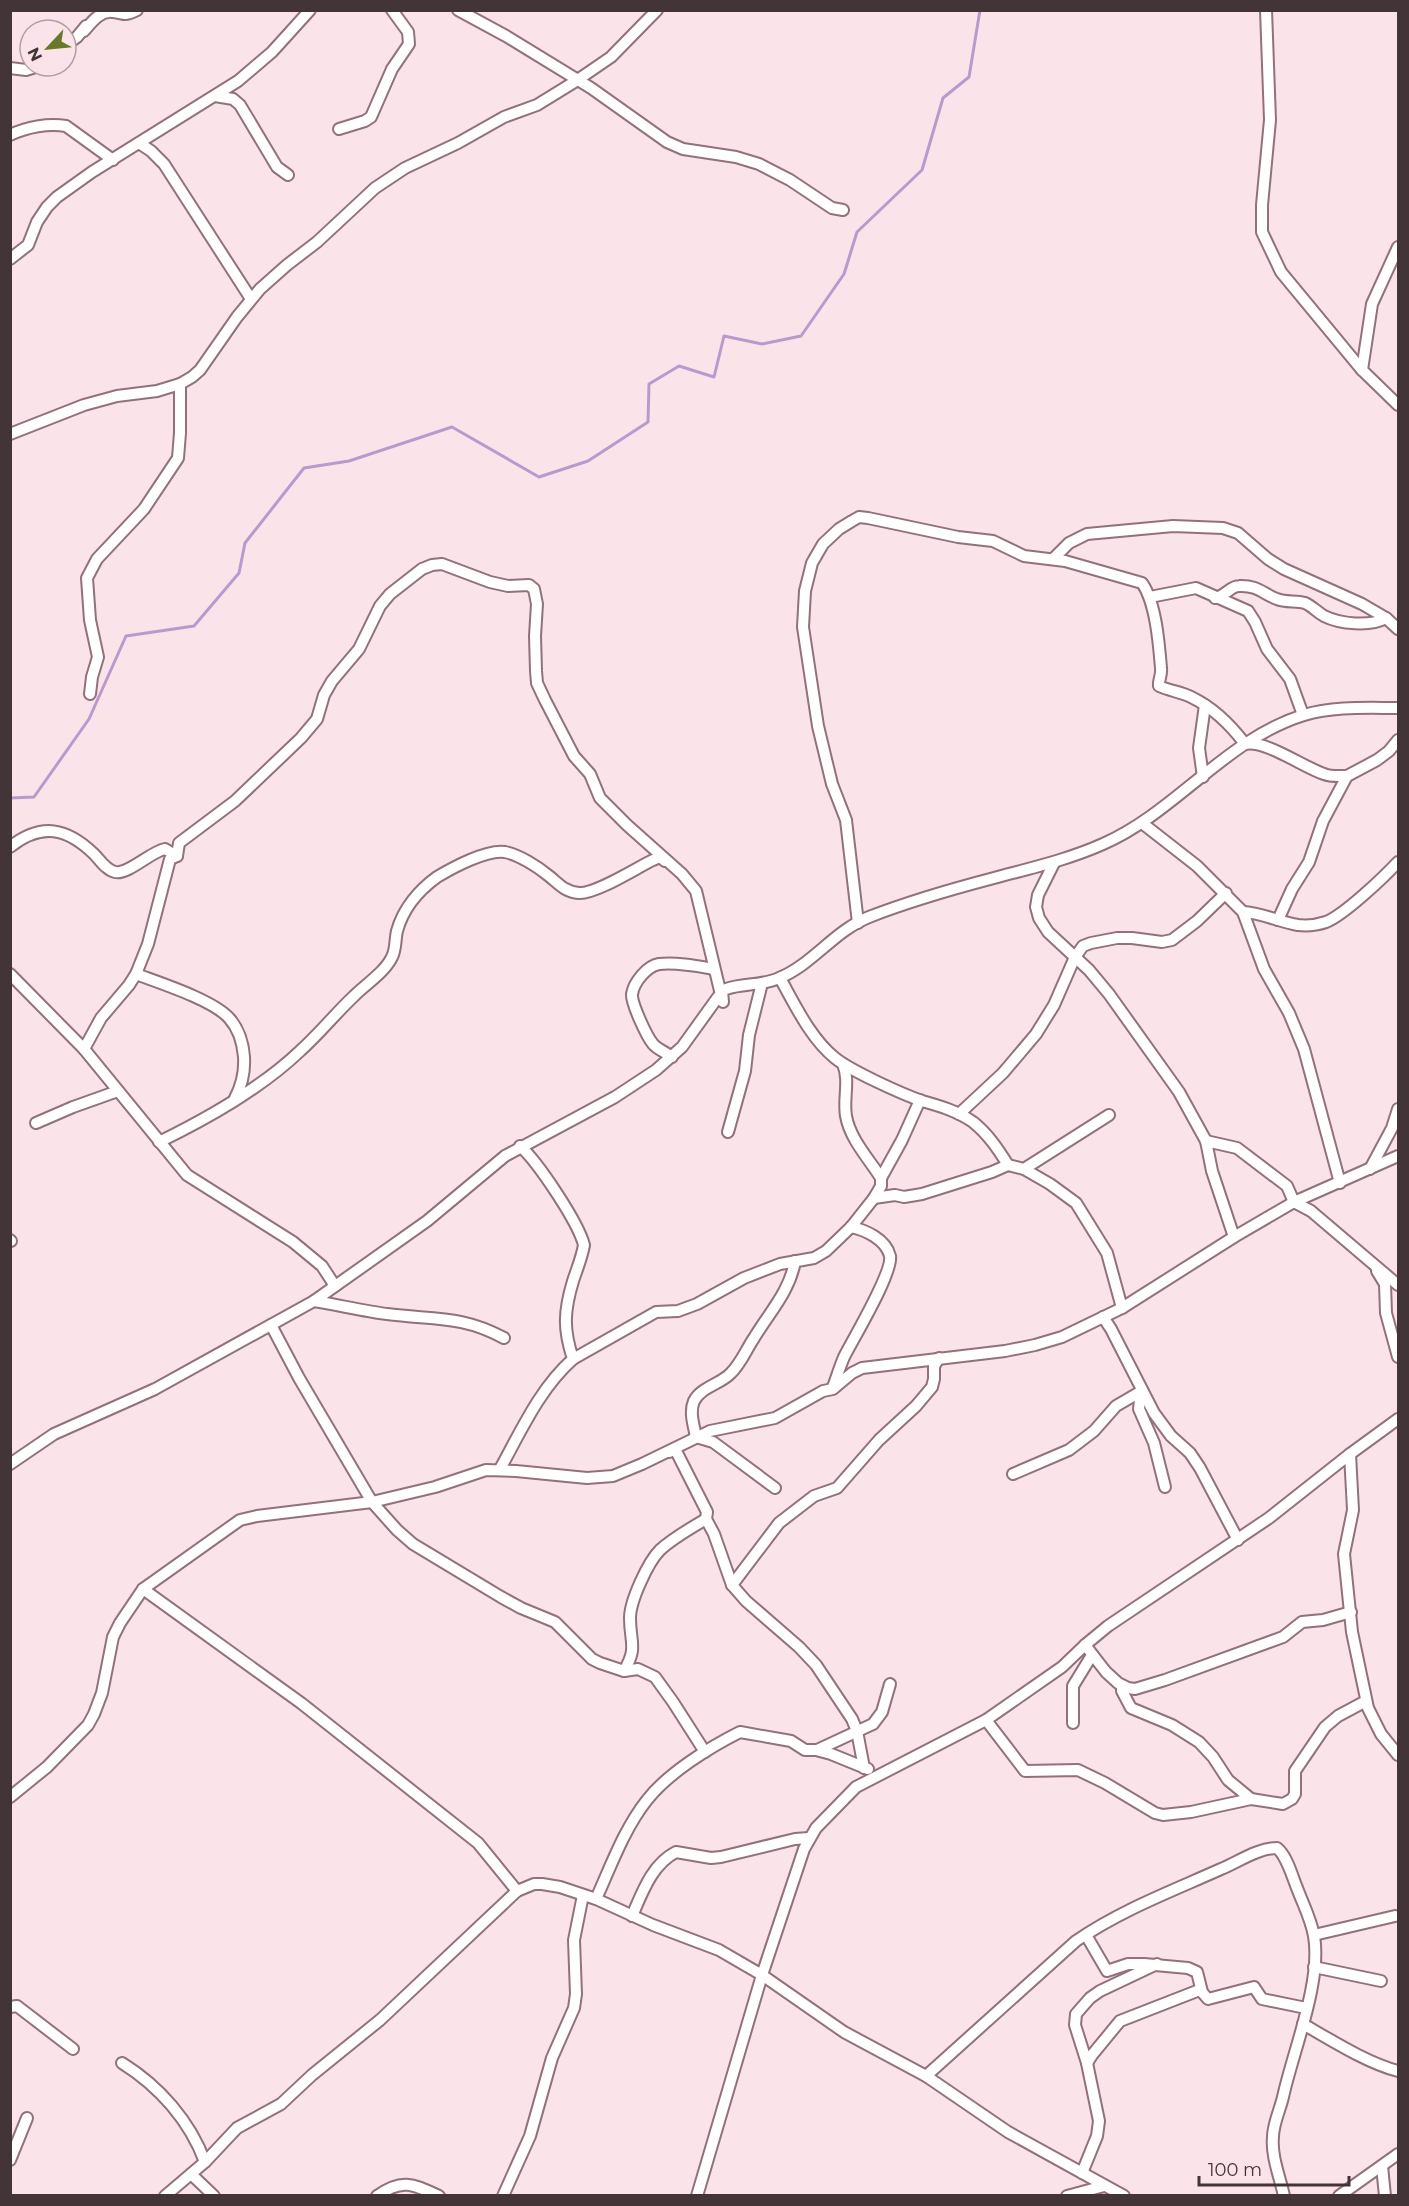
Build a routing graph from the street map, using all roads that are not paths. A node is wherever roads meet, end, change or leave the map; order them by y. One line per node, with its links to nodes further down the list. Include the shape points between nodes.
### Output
1 (95, 10): 8 (street)
2 (137, 10): 8 (street, via 123,15 105,13)
3 (310, 10): 11 (street, via 258,65)
4 (392, 10): 12 (street, via 408,32 408,46 392,69 371,117)
5 (458, 10): 10 (street)
6 (657, 10): 10 (street, via 611,57)
7 (1266, 10): 21 (street, via 1270,120 1262,232 1281,272)
8 (84, 31): 9 (street)
9 (78, 36)
10 (576, 81): 17 (street, via 672,144 759,164 832,208); 20 (street, via 537,105 504,117 382,183)
11 (216, 96): 14 (street); 16 (street, via 233,99 240,105 277,167)
12 (339, 129)
13 (10, 135): 15 (street, via 57,124 66,126)
14 (139, 143): 15 (street); 20 (street, via 164,164)
15 (113, 160): 19 (street, via 47,207 28,245)
16 (288, 175)
17 (843, 210)
18 (1398, 247): 21 (street, via 1372,304)
19 (10, 259)
20 (251, 299): 22 (street, via 200,370)
21 (1362, 370): 23 (street)
22 (180, 384): 24 (street, via 84,405); 30 (street, via 178,458 144,509 98,559 87,578 98,657)
23 (1398, 405)
24 (10, 434)
25 (1053, 560): 26 (street, via 1139,582); 28 (street, via 1069,543 1087,534 1173,526 1223,528 1238,533 1284,569); 47 (street, via 1024,556 993,541 859,518 829,537 812,563 805,591 803,627 814,705 832,784 846,820)
26 (1150, 597): 27 (street, via 1195,588); 31 (street, via 1161,670 1158,685)
27 (1215, 598): 28 (street, via 1243,586 1260,588 1280,600 1304,603 1329,618 1361,624); 33 (street, via 1252,614 1267,649 1290,679)
28 (1386, 618): 29 (street)
29 (1398, 629)
30 (90, 694)
31 (1205, 705): 35 (street, via 1226,721); 37 (street, via 1199,748)
32 (1398, 708): 33 (street, via 1327,710)
33 (1303, 715): 35 (street)
34 (1398, 740): 36 (street, via 1389,752)
35 (1245, 744): 36 (street, via 1268,749 1322,774); 37 (street)
36 (1347, 776): 46 (street, via 1323,821 1310,862)
37 (1203, 777): 38 (street)
38 (1142, 823): 42 (street); 44 (street)
39 (10, 847): 40 (street, via 33,834 57,831 73,836 116,872 158,850 165,849)
40 (177, 856): 43 (street, via 180,843 235,801 314,724 327,689 359,649 386,599 423,569 442,564 490,582 533,587 537,604 537,683 554,718 574,756 589,772 600,798); 51 (street, via 170,859 148,944)
41 (1398, 862): 46 (street, via 1328,921 1301,925)
42 (1054, 863): 47 (street, via 925,897); 48 (street, via 1038,895 1037,912 1048,932)
43 (671, 864): 49 (street, via 696,891); 59 (street, via 660,857 595,890 580,893 565,890 539,868 502,852 455,867 413,899 397,930 393,956 383,969 299,1052)
44 (1226, 893): 45 (street); 48 (street, via 1172,940 1107,939 1086,944)
45 (1243, 912): 46 (street); 74 (street, via 1264,969 1300,1040)
46 (1278, 920)
47 (858, 922): 52 (street)
48 (1075, 957): 62 (street, via 1036,1034); 66 (street, via 1098,980 1179,1092)
49 (714, 969): 54 (street); 56 (street, via 659,964 644,974 633,990 649,1039)
50 (10, 974): 55 (street)
51 (136, 974): 55 (street, via 101,1017); 59 (street, via 210,1004 230,1019 243,1045 244,1062 241,1088)
52 (780, 978): 53 (street); 57 (street, via 819,1041)
53 (762, 983): 54 (street, via 726,988 722,991); 65 (street, via 748,1035 745,1071)
54 (723, 1002): 56 (street, via 718,997)
55 (84, 1049): 58 (street)
56 (672, 1056): 68 (street, via 615,1096)
57 (843, 1064): 60 (street); 73 (street, via 847,1075 848,1122)
58 (118, 1091): 64 (street); 67 (street)
59 (233, 1100): 67 (street)
60 (920, 1100): 62 (street); 73 (street)
61 (1398, 1109): 72 (street)
62 (959, 1114): 70 (street, via 983,1131)
63 (1109, 1115): 71 (street)
64 (36, 1123)
65 (728, 1132)
66 (1206, 1141): 76 (street, via 1242,1151 1287,1186); 78 (street)
67 (159, 1142): 82 (street, via 192,1179 313,1257)
68 (520, 1146): 82 (street, via 450,1204); 90 (street, via 534,1160 584,1242 565,1318)
69 (1398, 1156): 72 (street)
70 (1008, 1165): 71 (street); 75 (street, via 922,1194)
71 (1024, 1169): 84 (street, via 1076,1203 1107,1253)
72 (1370, 1169): 74 (street)
73 (881, 1178): 75 (street)
74 (1340, 1183): 76 (street)
75 (874, 1198): 77 (street)
76 (1294, 1202): 78 (street); 80 (street, via 1311,1211)
77 (851, 1227): 79 (street, via 826,1251); 91 (street, via 878,1240 890,1260)
78 (1234, 1237): 84 (street)
79 (795, 1261): 90 (street, via 744,1278 678,1311 656,1312); 94 (street, via 781,1298 739,1365 696,1398 692,1414)
80 (1374, 1265): 81 (street); 88 (street, via 1385,1284 1386,1313)
81 (1398, 1285)
82 (335, 1286): 83 (street)
83 (314, 1301): 86 (street); 87 (street, via 381,1314 468,1322)
84 (1122, 1308): 85 (street)
85 (1102, 1317): 89 (street, via 1035,1345); 92 (street, via 1112,1329)
86 (271, 1325): 97 (street, via 155,1389 54,1434); 102 (street)
87 (504, 1338)
88 (1398, 1357)
89 (939, 1358): 91 (street, via 862,1368); 105 (street, via 932,1387 916,1406 879,1440 837,1488 814,1496 779,1523)
90 (573, 1359): 98 (street, via 533,1409)
91 (833, 1389): 94 (street, via 775,1419)
92 (1141, 1391): 99 (street, via 1116,1406 1094,1431 1069,1450); 100 (street, via 1139,1409 1154,1443); 104 (street, via 1165,1428 1200,1468)
93 (1398, 1419): 96 (street)
94 (696, 1437): 95 (street); 101 (street, via 713,1442)
95 (669, 1452): 98 (street, via 604,1478); 103 (street, via 675,1449 707,1512)
96 (1350, 1454): 104 (street); 107 (street, via 1353,1510 1344,1554)
97 (10, 1464)
98 (500, 1469): 102 (street)
99 (1013, 1474)
100 (1165, 1486)
101 (775, 1488)
102 (372, 1502): 106 (street, via 246,1518); 110 (street, via 413,1544 521,1608 555,1622 592,1659)
103 (706, 1519): 105 (street); 110 (street, via 660,1550 639,1586 630,1616 632,1657)
104 (1238, 1540): 108 (street)
105 (732, 1585): 116 (street, via 816,1665)
106 (143, 1589): 122 (street, via 113,1637 102,1693 88,1725 47,1767); 125 (street, via 301,1703 478,1843)
107 (1351, 1612): 112 (street, via 1302,1622 1283,1637 1165,1680 1135,1689); 113 (street)
108 (1085, 1645): 109 (street); 114 (street, via 1062,1667)
109 (1092, 1655): 112 (street); 115 (street, via 1073,1686)
110 (624, 1671): 118 (street, via 639,1669 655,1677)
111 (890, 1683): 116 (street, via 879,1718)
112 (1122, 1686): 123 (street, via 1131,1708 1172,1725 1199,1742 1228,1780)
113 (1366, 1701): 119 (street, via 1381,1734); 123 (street, via 1325,1727 1295,1771 1292,1799 1280,1804)
114 (986, 1720): 121 (street); 123 (street, via 1025,1771 1078,1770 1160,1815)
115 (1073, 1723)
116 (857, 1731): 117 (street); 120 (street)
117 (816, 1750): 118 (street, via 743,1731); 120 (street)
118 (705, 1752): 127 (street, via 647,1800)
119 (1398, 1755)
120 (864, 1768): 121 (street)
121 (882, 1775): 124 (street, via 856,1787)
122 (10, 1797)
123 (1251, 1799)
124 (809, 1838): 128 (street, via 721,1857 676,1852 664,1859 647,1881); 134 (street)
125 (517, 1891): 126 (street, via 542,1884); 148 (street, via 380,2019 281,2104 237,2128)
126 (583, 1896): 127 (street); 157 (street, via 574,1940 574,2008 552,2058 530,2136)
127 (596, 1899): 128 (street)
128 (632, 1916): 134 (street, via 719,1950)
129 (1395, 1916): 131 (street)
130 (1086, 1935): 131 (street, via 1129,1910 1275,1847 1288,1866); 132 (street, via 1107,1971 1128,1964); 144 (street)
131 (1314, 1935): 133 (street)
132 (1157, 1964): 136 (street, via 1195,1970); 142 (street, via 1100,1990 1077,2013 1075,2025)
133 (1314, 1967): 135 (street); 138 (street)
134 (762, 1975): 144 (street, via 844,2032); 158 (street)
135 (1381, 1981)
136 (1202, 1992): 138 (street, via 1208,2000 1254,1987 1262,2000); 142 (street, via 1120,2021)
137 (10, 2007): 140 (street, via 16,2006)
138 (1306, 2008): 139 (street)
139 (1303, 2024): 143 (street); 161 (street, via 1272,2136)
140 (73, 2049)
141 (122, 2062): 148 (street, via 149,2081 172,2107 198,2142)
142 (1087, 2063): 150 (street, via 1099,2128)
143 (1398, 2071)
144 (926, 2076): 150 (street, via 1008,2132)
145 (27, 2118): 147 (street)
146 (1398, 2154): 149 (street)
147 (10, 2160)
148 (205, 2162): 151 (street)
149 (1382, 2166): 162 (street); 163 (street)
150 (1082, 2173): 152 (street)
151 (191, 2174): 153 (street); 154 (street)
152 (1104, 2186): 159 (street); 160 (street)
153 (165, 2196)
154 (214, 2196)
155 (376, 2196): 156 (street, via 391,2186 403,2184)
156 (439, 2196)
157 (503, 2196)
158 (697, 2196)
159 (1067, 2196)
160 (1124, 2196)
161 (1284, 2196)
162 (1339, 2196)
163 (1385, 2196)

